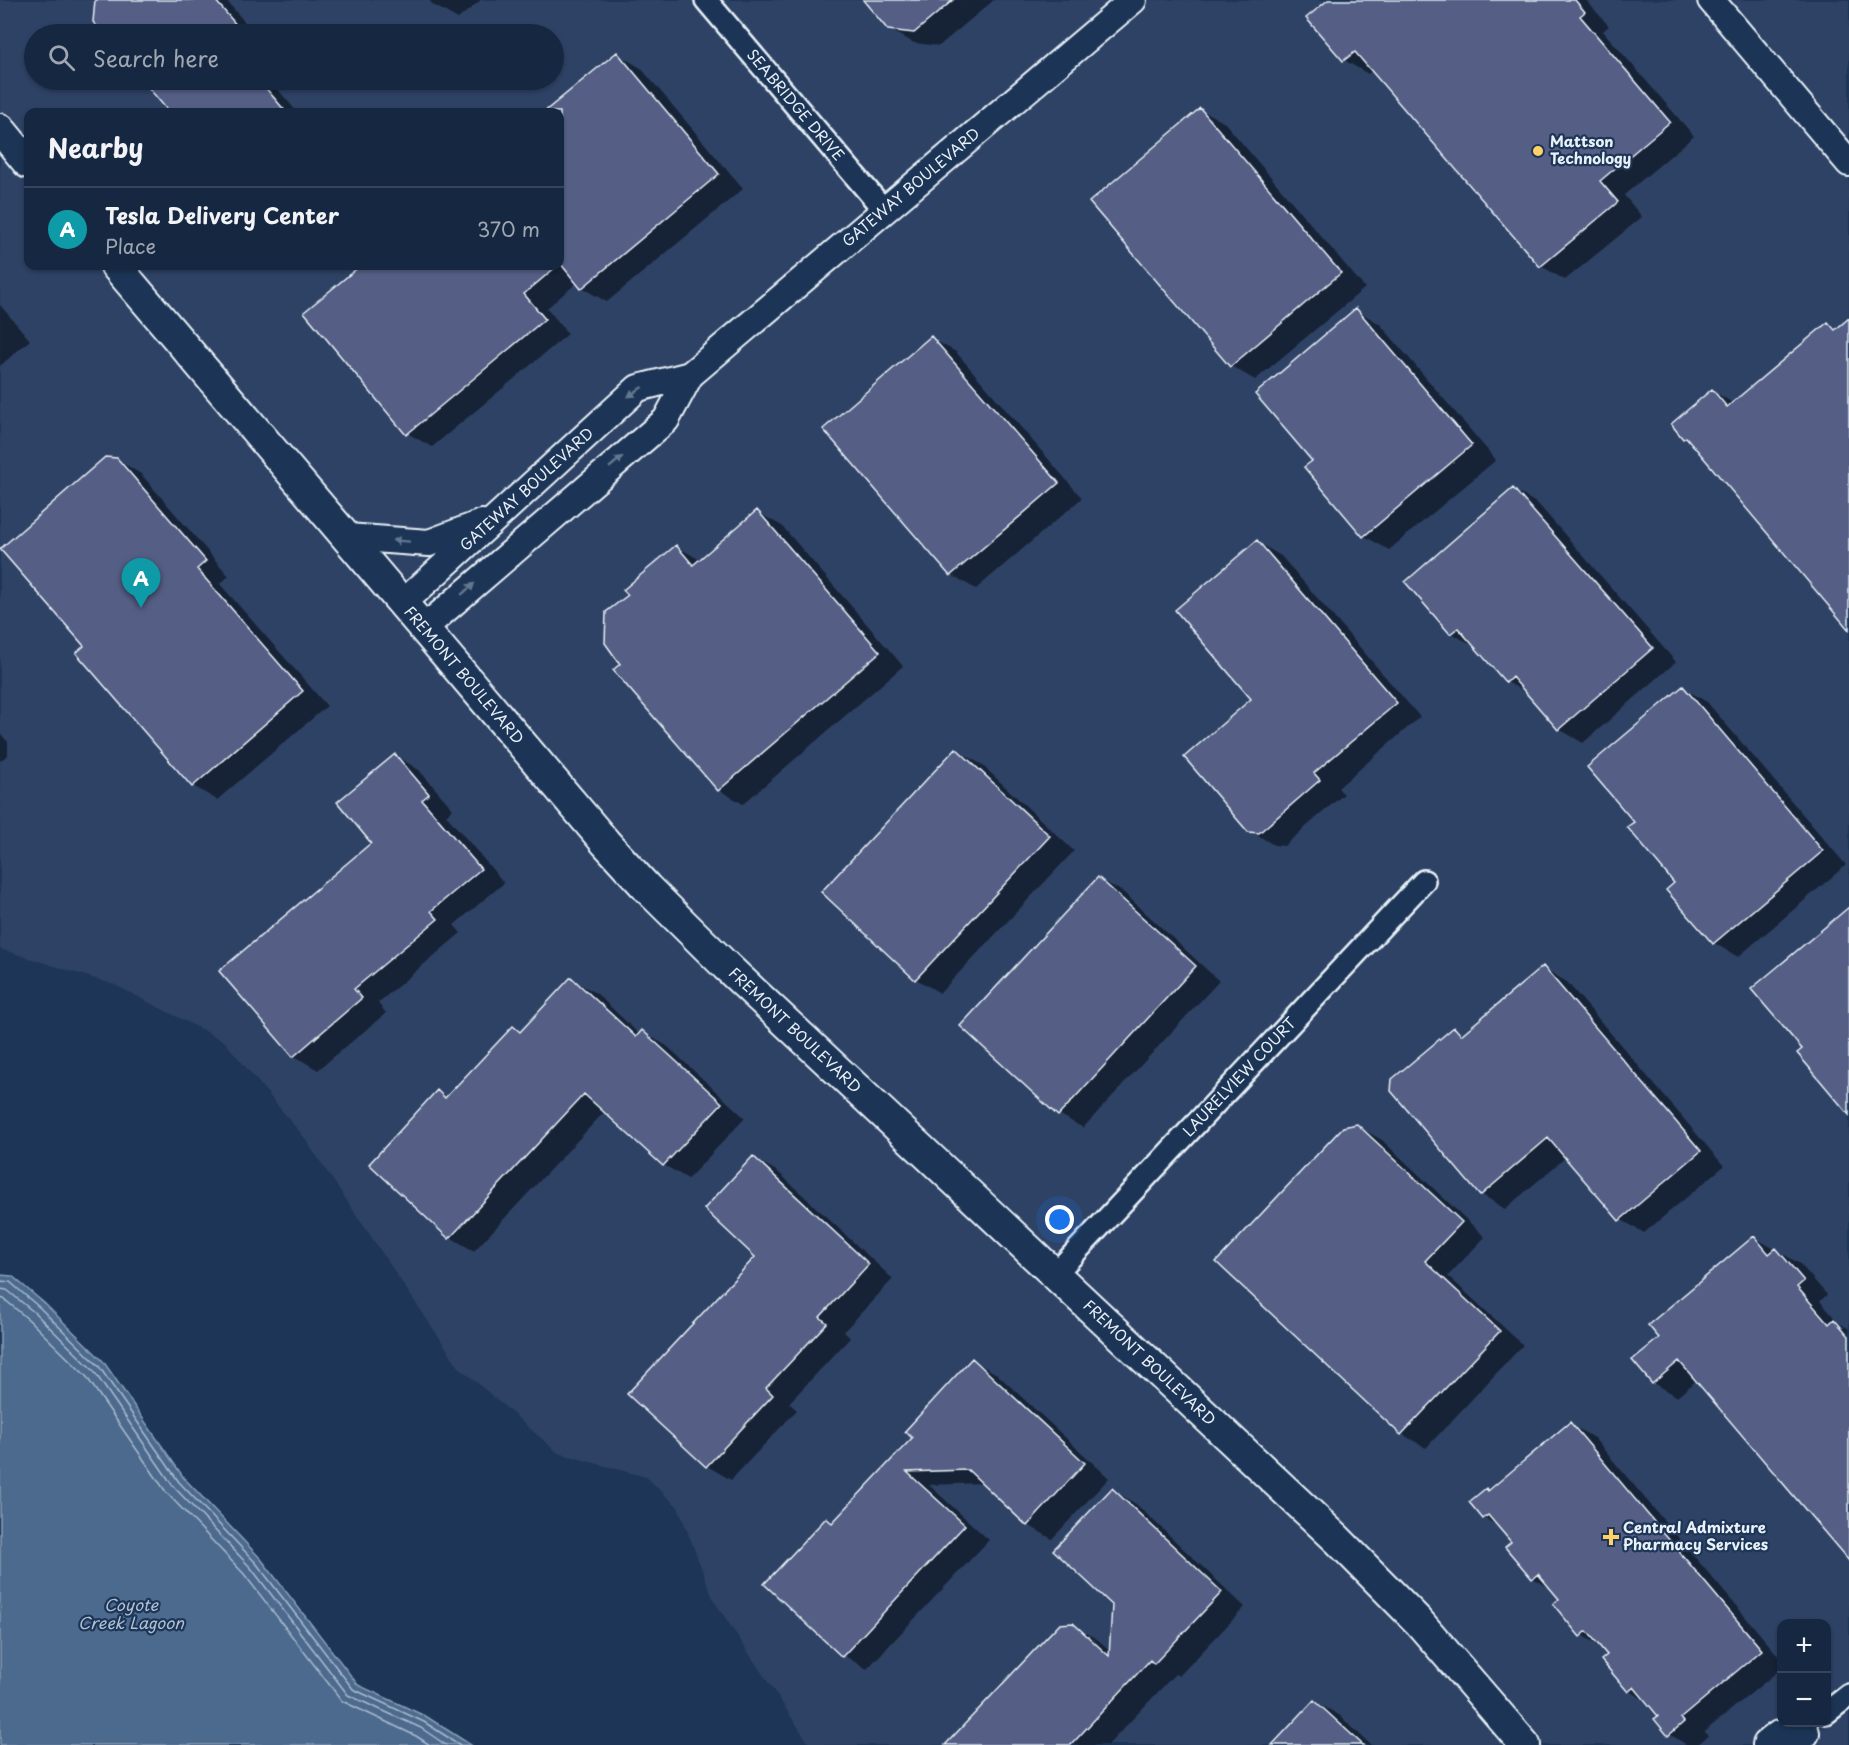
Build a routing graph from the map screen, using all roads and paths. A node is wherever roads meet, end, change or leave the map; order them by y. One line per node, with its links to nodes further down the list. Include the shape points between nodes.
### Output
1 (706, 0): 7 (street, SEABRIDGE DRIVE)
2 (1133, 0): 7 (street, GATEWAY BOULEVARD)
3 (1711, 0): 6 (street)
4 (0, 129): 5 (main road)
5 (24, 158)
6 (1849, 163)
7 (884, 210): 9 (street, GATEWAY BOULEVARD)
8 (119, 270): 11 (main road, FREMONT BOULEVARD)
9 (690, 375): 10 (street, GATEWAY BOULEVARD, one-way to 10, via 638,388); 13 (street, GATEWAY BOULEVARD, one-way to 9, via 666,420)
10 (496, 517): 11 (street, one-way to 11, via 429,543); 12 (street, GATEWAY BOULEVARD)
11 (347, 537): 12 (main road, FREMONT BOULEVARD)
12 (403, 603): 13 (main road, FREMONT BOULEVARD)
13 (424, 628): 15 (main road, FREMONT BOULEVARD, via 647,888)
14 (1424, 881): 15 (street, LAURELVIEW COURT)
15 (1055, 1274): 19 (main road, FREMONT BOULEVARD, via 1377,1578)
16 (1849, 1695): 17 (street)
17 (1831, 1710)
18 (1803, 1733): 20 (main road, via 1779,1736)
19 (1526, 1745)
20 (1768, 1745)

